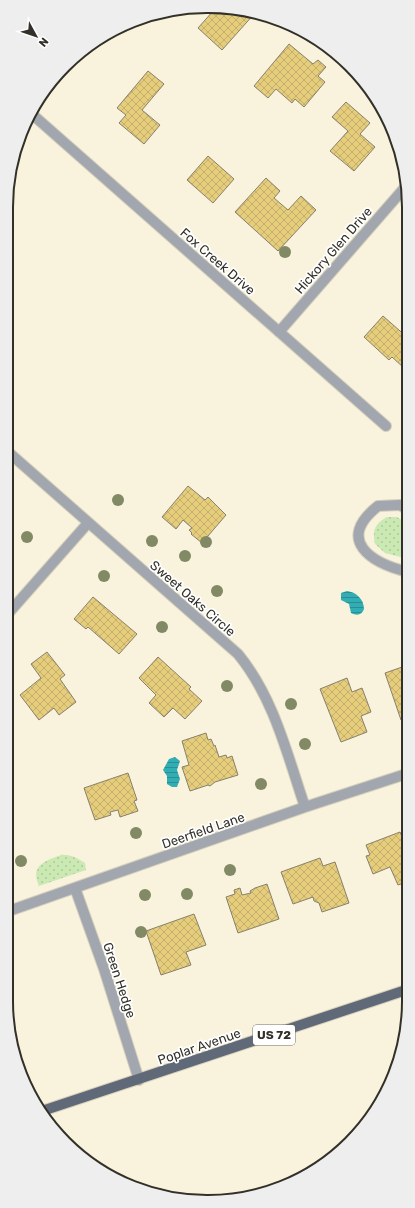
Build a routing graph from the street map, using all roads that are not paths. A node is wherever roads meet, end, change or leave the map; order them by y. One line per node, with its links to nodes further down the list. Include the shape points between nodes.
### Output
1 (35, 118): 3 (street, Fox Creek Drive)
2 (401, 191): 3 (street, Hickory Glen Drive)
3 (279, 332): 4 (street, Fox Creek Drive)
4 (386, 426)
5 (13, 456): 7 (street, Sweet Oaks Circle)
6 (402, 506): 8 (street, via 378,506 362,522 359,533 360,542 368,555 375,561)
7 (88, 523): 9 (street); 11 (street, Sweet Oaks Circle, via 238,654 252,672 269,703)
8 (402, 571)
9 (13, 608)
10 (402, 775): 11 (street, Deerfield Lane)
11 (305, 807): 12 (street, Deerfield Lane)
12 (75, 888): 13 (street, Deerfield Lane); 15 (street, Green Hedge)
13 (13, 910)
14 (402, 991): 15 (main road, Poplar Avenue / US 72)
15 (139, 1080): 16 (main road, Poplar Avenue / US 72)
16 (46, 1110)

